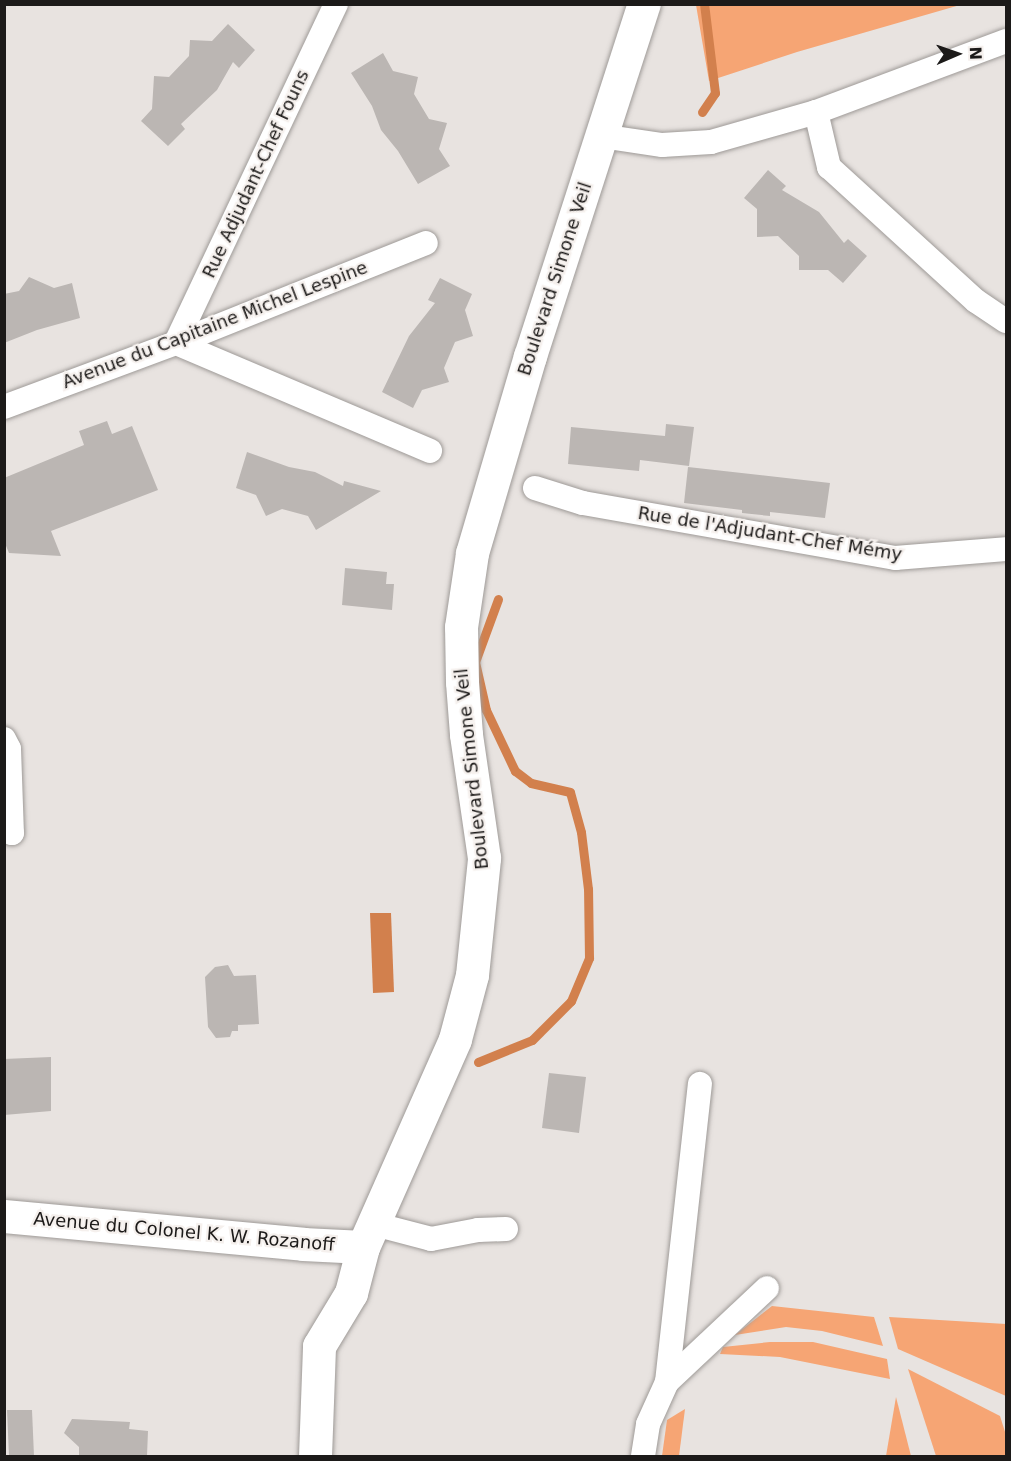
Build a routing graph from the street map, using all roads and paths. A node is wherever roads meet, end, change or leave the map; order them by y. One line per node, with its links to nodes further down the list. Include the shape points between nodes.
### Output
1 (336, 4): 8 (street, Rue Adjudant-Chef Founs)
2 (644, 4): 5 (main road, Boulevard Simone Veil)
3 (1006, 41): 4 (street)
4 (816, 112): 5 (street, via 711,141 662,145); 7 (street, via 829,167 976,301)
5 (601, 136): 18 (main road, Boulevard Simone Veil, via 472,553 461,627 462,682 484,858 472,975 456,1039)
6 (426, 243): 8 (street, Avenue du Capitaine Michel Lespine)
7 (1006, 321)
8 (176, 343): 9 (street, Avenue du Capitaine Michel Lespine); 10 (street)
9 (4, 406)
10 (430, 451)
11 (535, 488): 12 (street, Rue de l'Adjudant-Chef Mémy, via 583,503 895,558)
12 (1006, 549)
13 (4, 739): 14 (street, via 9,748)
14 (8, 831)
15 (700, 1084): 20 (street)
16 (4, 1216): 18 (main road, Avenue du Colonel K. W. Rozanoff, via 293,1243)
17 (506, 1229): 18 (street, Avenue du Colonel K. W. Rozanoff, via 431,1239)
18 (368, 1235): 21 (main road, Boulevard Simone Veil, via 351,1293 320,1346)
19 (767, 1288): 20 (street)
20 (667, 1382): 22 (street, via 648,1424)
21 (315, 1456)
22 (643, 1456)

